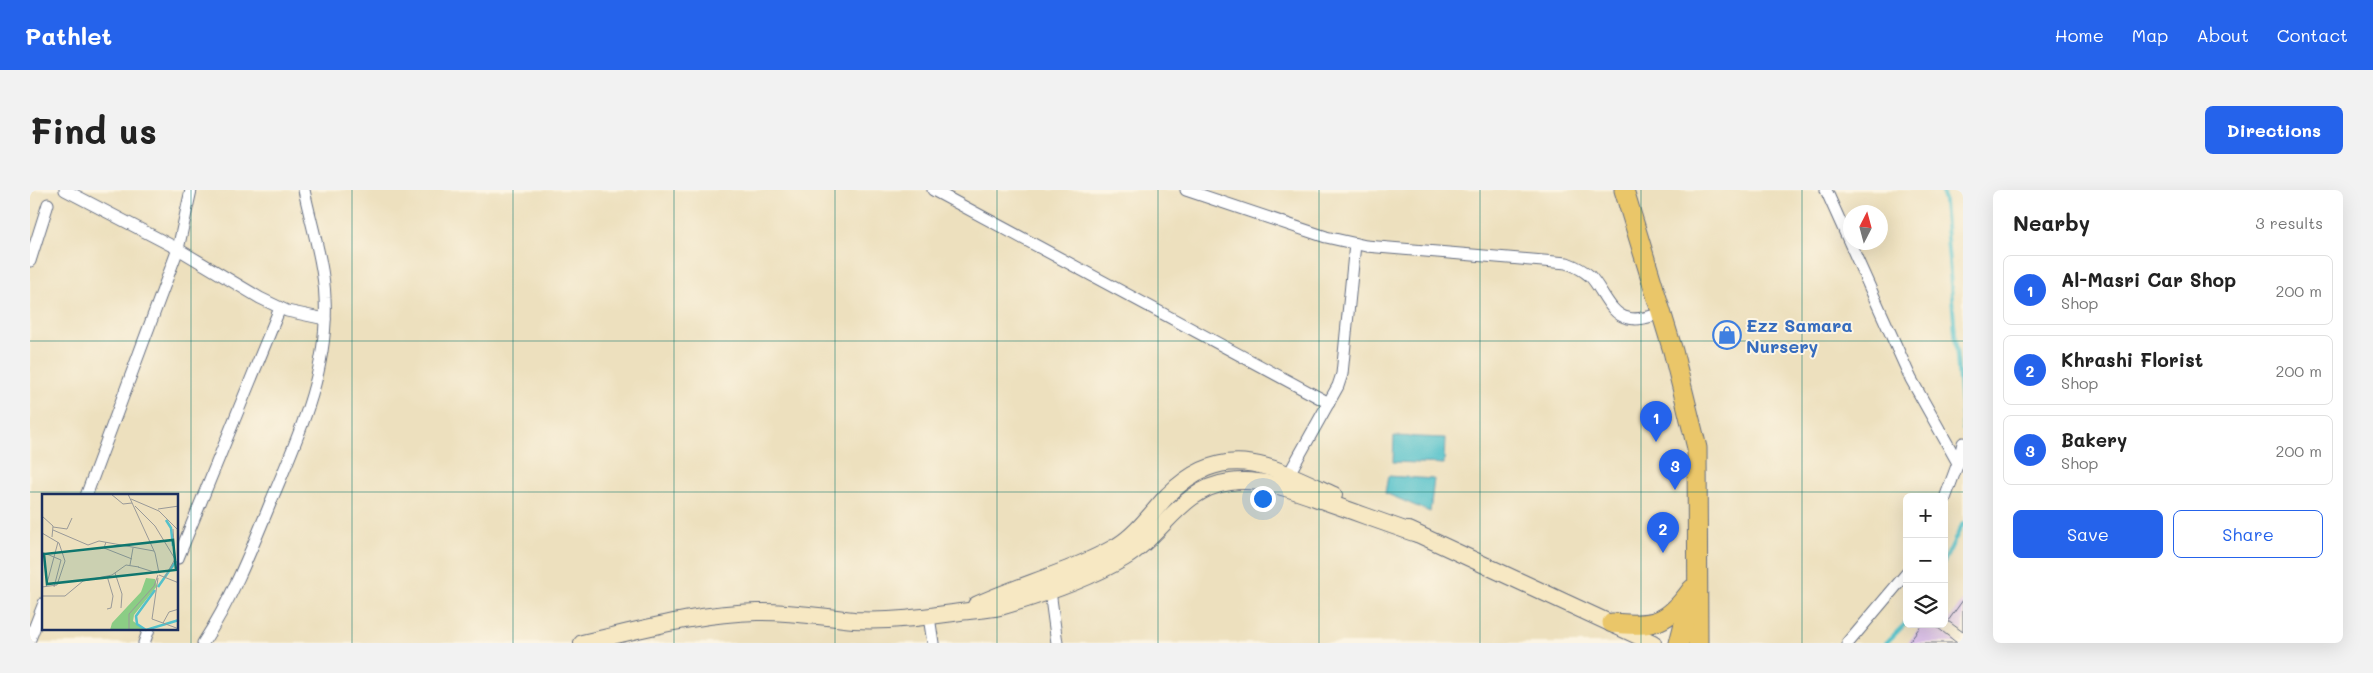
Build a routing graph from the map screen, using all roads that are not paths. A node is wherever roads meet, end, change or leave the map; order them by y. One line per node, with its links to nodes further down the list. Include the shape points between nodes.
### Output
1 (65, 190): 10 (street)
2 (191, 190): 10 (street)
3 (304, 190): 14 (street, via 325,297)
4 (933, 190): 15 (street)
5 (1186, 190): 9 (street)
6 (1624, 190): 13 (main road)
7 (1826, 190): 17 (street, via 1912,379)
8 (48, 204): 11 (street)
9 (1355, 244): 13 (street, via 1567,263 1591,277 1616,312 1624,317 1639,319); 15 (street, via 1342,374)
10 (178, 249): 12 (street); 20 (street)
11 (30, 261)
12 (280, 308): 14 (street); 21 (street)
13 (1662, 314): 22 (main road, via 1697,448)
14 (325, 319): 34 (street, via 321,361 293,449 255,541)
15 (1328, 403): 18 (street)
16 (1963, 443): 17 (street)
17 (1958, 463): 19 (street)
18 (1285, 481): 25 (street, via 1220,484 1196,493 1125,558); 26 (street, via 1417,534); 28 (street, via 1265,465 1225,462 1206,467 1175,488 1119,545)
19 (1947, 493)
20 (87, 494)
21 (179, 556)
22 (1697, 571): 24 (main road); 41 (main road)
23 (1903, 578): 42 (street)
24 (1692, 589): 30 (main road, via 1679,608 1659,621 1634,625); 40 (main road)
25 (1050, 591): 28 (street, via 997,608); 37 (street)
26 (1574, 606): 30 (street); 38 (street)
27 (42, 608): 32 (street)
28 (960, 612): 29 (street)
29 (929, 617): 35 (street, via 861,620 798,613 744,612); 36 (street)
30 (1612, 623): 39 (street)
31 (149, 630): 33 (street)
32 (30, 639)
33 (144, 643)
34 (203, 643)
35 (582, 643)
36 (933, 643)
37 (1057, 643)
38 (1630, 643)
39 (1653, 643)
40 (1679, 643)
41 (1698, 643)
42 (1848, 643)

